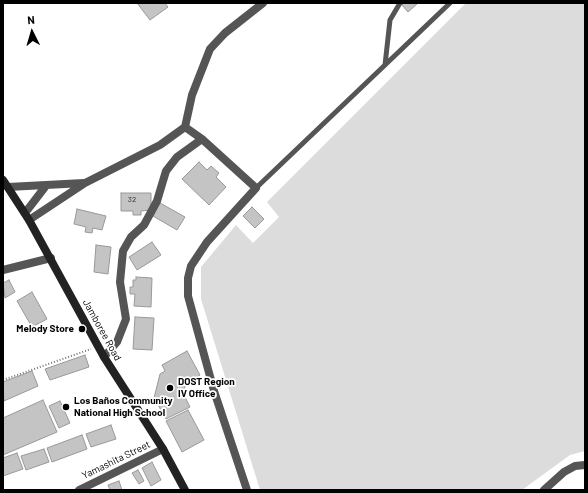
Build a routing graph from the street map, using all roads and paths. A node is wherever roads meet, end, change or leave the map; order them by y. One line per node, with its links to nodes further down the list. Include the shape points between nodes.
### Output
1 (263, 3): 5 (street, via 225,33 210,49 192,95)
2 (400, 3): 4 (lane, via 390,20)
3 (450, 3): 4 (lane)
4 (385, 65): 11 (lane)
5 (185, 127): 6 (street); 8 (street, via 160,146)
6 (202, 139): 11 (street); 16 (street, via 177,157 166,172 157,200 144,225 131,237 124,251 120,282 126,319 117,342)
7 (3, 180): 9 (main road, Jamboree Road)
8 (85, 183): 10 (street); 12 (street)
9 (8, 187): 10 (street); 12 (main road, Jamboree Road)
10 (45, 187): 12 (street)
11 (256, 188): 22 (street, via 207,242 191,266 188,278 188,296 214,391)
12 (27, 216): 13 (main road, Jamboree Road)
13 (51, 258): 14 (street); 15 (main road, Jamboree Road)
14 (3, 270)
15 (99, 347): 16 (main road, Jamboree Road); 17 (path)
16 (104, 357): 18 (main road, Jamboree Road)
17 (3, 380)
18 (163, 449): 20 (street, Yamashita Street); 21 (main road, Jamboree Road)
19 (585, 464): 23 (street, via 564,472)
20 (79, 490)
21 (185, 490)
22 (247, 490)
23 (544, 490)

